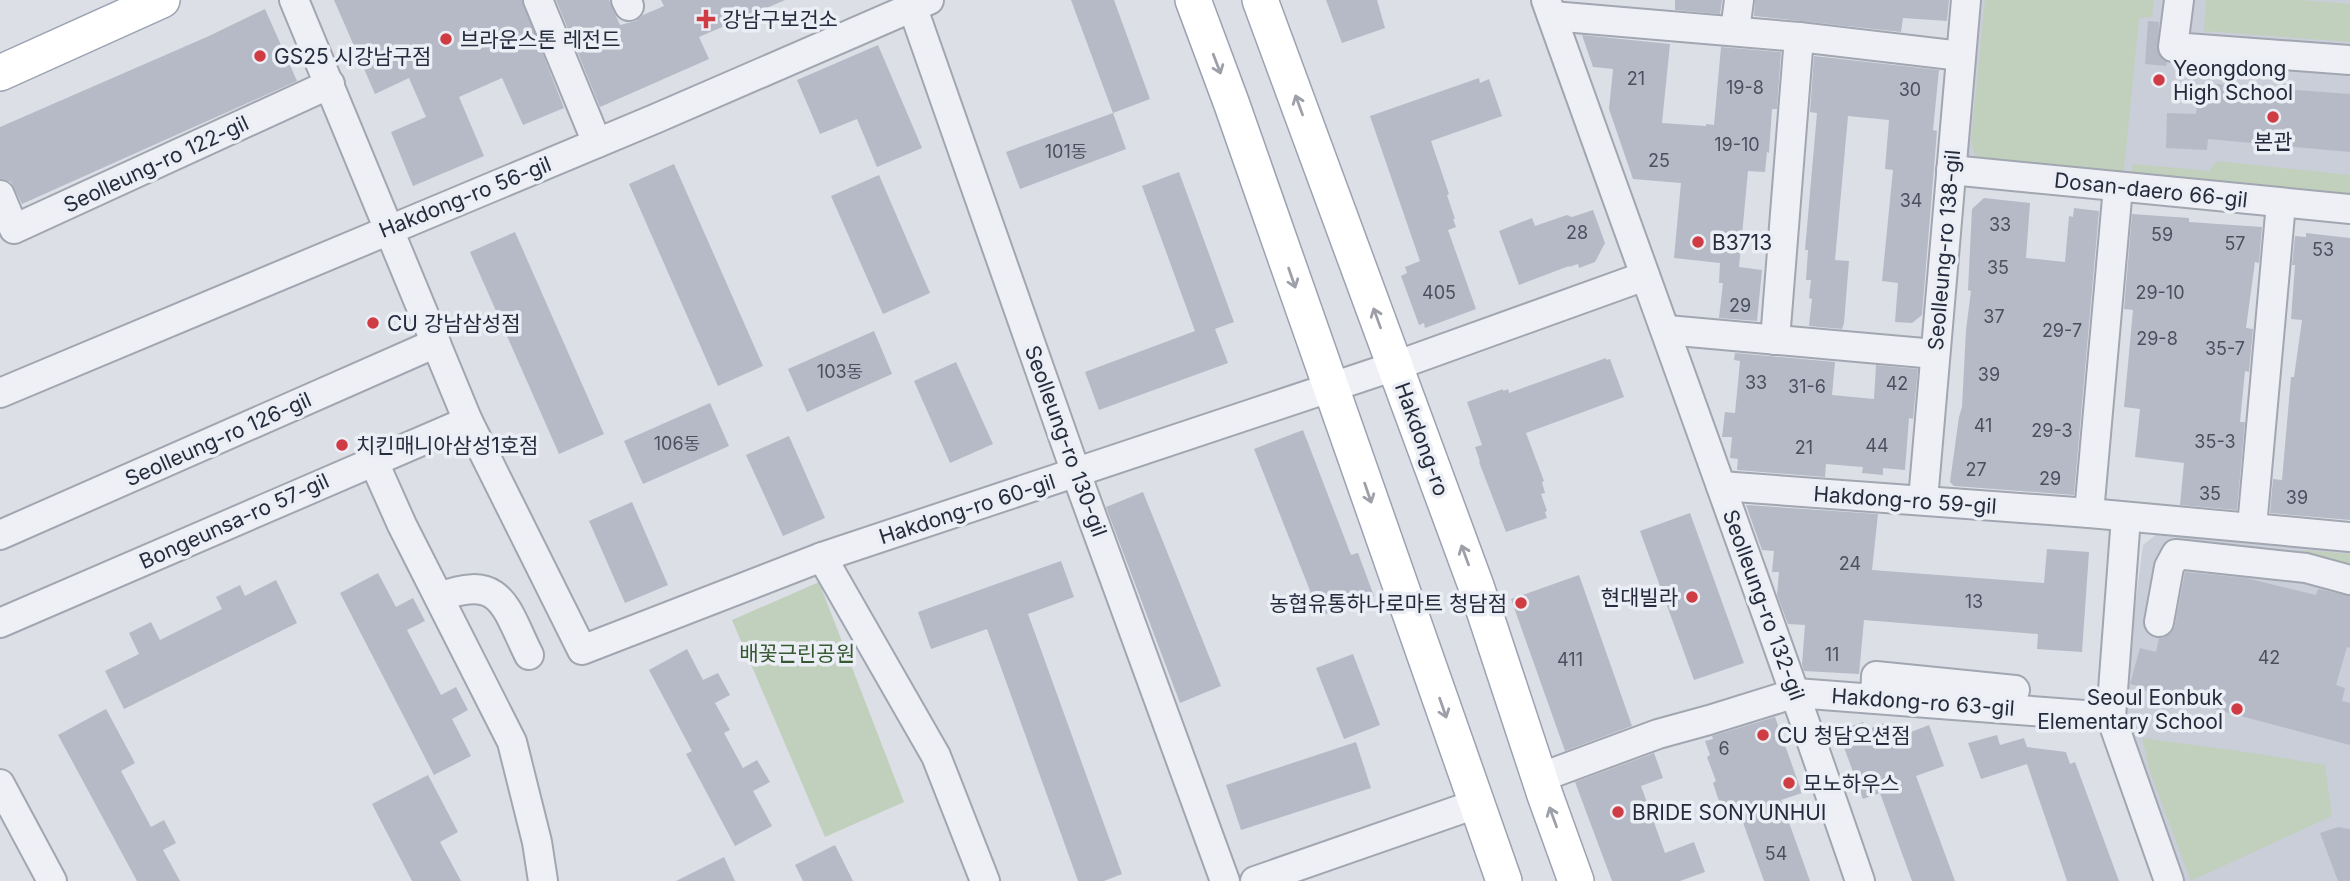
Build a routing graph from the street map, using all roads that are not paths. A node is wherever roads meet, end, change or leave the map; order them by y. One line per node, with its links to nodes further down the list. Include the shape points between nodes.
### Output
1 (162, 0): 15 (main road)
2 (294, 0): 16 (street)
3 (538, 0): 17 (street)
4 (1192, 0): 30 (main road, one-way to 30)
5 (1260, 0): 29 (main road, Hakdong-ro, one-way to 5)
6 (1739, 0): 11 (street)
7 (1966, 0): 13 (street, Seolleung-ro 138-gil)
8 (2179, 0): 14 (street, via 2173,47)
9 (917, 2): 17 (street, Hakdong-ro 56-gil); 34 (street, Seolleung-ro 130-gil)
10 (1549, 8): 11 (street, Seolleung-ro 132-gil); 24 (street, Seolleung-ro 132-gil)
11 (1735, 31): 12 (street, Seolleung-ro 132-gil)
12 (1799, 37): 13 (street, Seolleung-ro 132-gil); 26 (street)
13 (1961, 56): 18 (street, Seolleung-ro 138-gil)
14 (2350, 60)
15 (0, 73)
16 (330, 84): 20 (street, Seolleung-ro 122-gil, via 14,229); 23 (street)
17 (597, 143): 23 (street, Hakdong-ro 56-gil)
18 (1951, 170): 19 (street, Dosan-daero 66-gil); 28 (street, Seolleung-ro 138-gil)
19 (2118, 187): 21 (street, Dosan-daero 66-gil); 37 (street)
20 (0, 195)
21 (2281, 202): 22 (street, Dosan-daero 66-gil); 39 (street)
22 (2350, 209)
23 (389, 229): 27 (street); 31 (street, Hakdong-ro 56-gil)
24 (1646, 276): 25 (street, Seolleung-ro 132-gil); 29 (street)
25 (1667, 330): 26 (street); 35 (street, Seolleung-ro 132-gil)
26 (1775, 340): 28 (street)
27 (436, 343): 32 (street); 40 (street, Seolleung-ro 126-gil)
28 (1935, 354): 36 (street, Seolleung-ro 138-gil)
29 (1395, 366): 30 (street, Hakdong-ro 60-gil); 52 (main road, Hakdong-ro, one-way to 29, via 1476,586)
30 (1330, 387): 34 (street, Hakdong-ro 60-gil); 54 (main road, one-way to 54)
31 (0, 393)
32 (468, 421): 33 (street, Bongeunsa-ro 57-gil); 42 (street, Hakdong-ro 60-gil, via 582,650)
33 (373, 460): 44 (street); 46 (street, Bongeunsa-ro 57-gil)
34 (1076, 473): 42 (street, Hakdong-ro 60-gil); 59 (street, Seolleung-ro 130-gil)
35 (1721, 486): 36 (street, Hakdong-ro 59-gil); 48 (street, Seolleung-ro 132-gil)
36 (1923, 500): 37 (street, Hakdong-ro 59-gil)
37 (2089, 513): 38 (street, Hakdong-ro 59-gil)
38 (2126, 517): 39 (street, Hakdong-ro 59-gil); 51 (street)
39 (2252, 527): 41 (street, Hakdong-ro 59-gil)
40 (0, 535)
41 (2350, 537)
42 (822, 557): 58 (street, via 936,756)
43 (2350, 580): 45 (street, via 2306,568 2176,554 2169,567)
44 (439, 597): 47 (street, via 461,588 482,589 500,598); 57 (street, via 512,742)
45 (2159, 622)
46 (0, 623)
47 (529, 655)
48 (1796, 693): 50 (street, Hakdong-ro 63-gil); 52 (street, Hakdong-ro 63-gil, via 1658,734); 63 (street, Seolleung-ro 132-gil)
49 (2056, 695): 50 (street, via 1876,676)
50 (1875, 698): 51 (street, Hakdong-ro 63-gil)
51 (2111, 717): 64 (street)
52 (1539, 778): 62 (main road, Hakdong-ro, one-way to 52)
53 (0, 784): 55 (street)
54 (1476, 804): 60 (street); 61 (main road)
55 (8, 818): 56 (street)
56 (52, 881)
57 (543, 881)
58 (985, 881)
59 (1224, 881)
60 (1255, 881)
61 (1504, 881)
62 (1576, 881)
63 (1860, 881)
64 (2169, 881)

